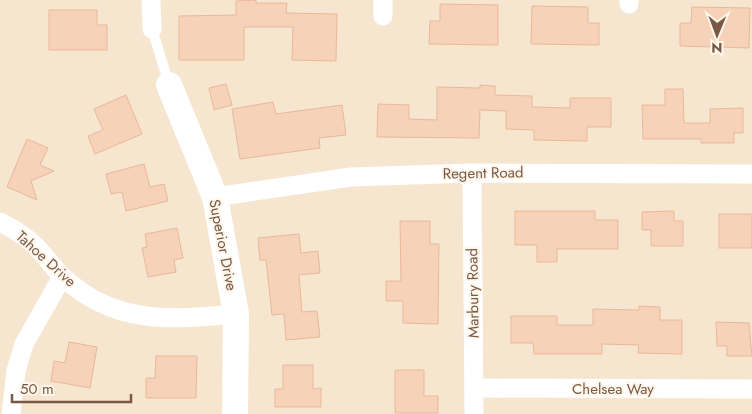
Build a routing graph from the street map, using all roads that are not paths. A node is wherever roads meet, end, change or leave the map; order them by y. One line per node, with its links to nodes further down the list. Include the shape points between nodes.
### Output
1 (152, 0): 2 (street)
2 (152, 29): 3 (lane)
3 (170, 85): 6 (street, Superior Drive)
4 (472, 173): 5 (street, Regent Road); 6 (street, Regent Road, via 351,176); 10 (street, Marbury Road)
5 (752, 174)
6 (216, 197): 9 (street, Superior Drive)
7 (0, 222): 8 (street, Tahoe Drive, via 39,249)
8 (62, 277): 9 (street, Tahoe Drive, via 95,301 142,317 186,319); 12 (street, via 24,344 16,371)
9 (236, 314): 13 (street, Superior Drive)
10 (474, 388): 11 (street, Chelsea Way); 14 (street, Marbury Road)
11 (752, 389)
12 (11, 414)
13 (235, 414)
14 (474, 414)

